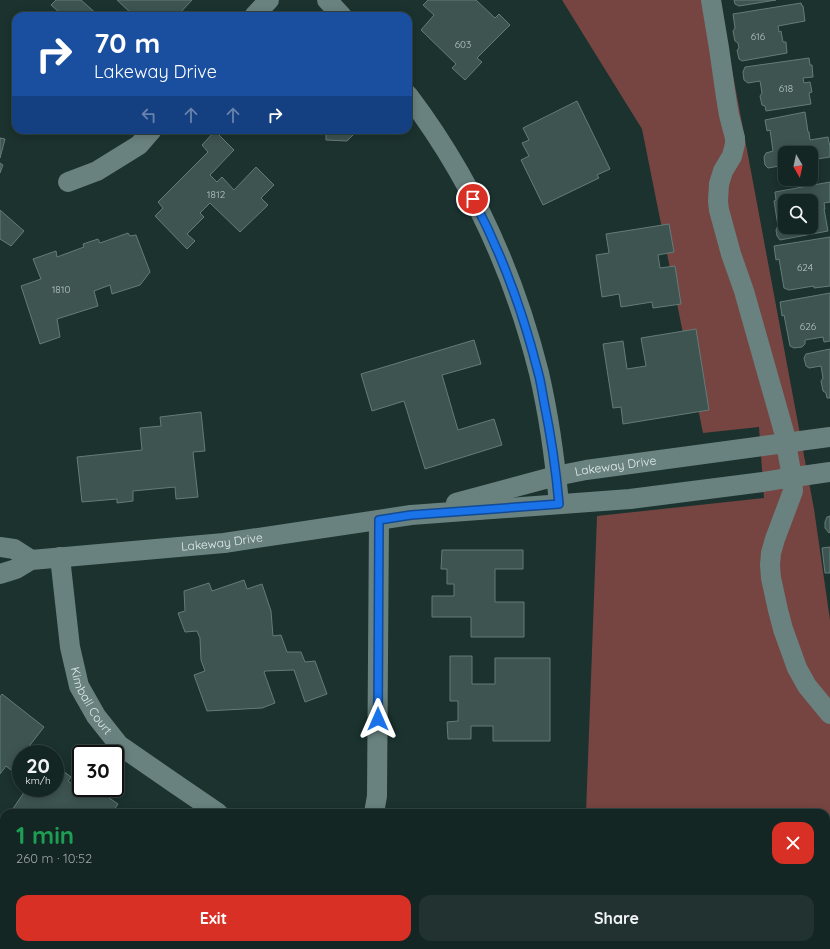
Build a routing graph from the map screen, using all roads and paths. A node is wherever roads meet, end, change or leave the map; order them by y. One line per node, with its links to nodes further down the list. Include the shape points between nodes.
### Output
1 (269, 0): 4 (street)
2 (326, 0): 5 (street)
3 (712, 0): 10 (street, via 726,97 736,144 719,184 719,210 744,290)
4 (258, 12)
5 (338, 12)
6 (412, 100): 12 (street, via 458,170 506,268 539,373)
7 (149, 134): 8 (street, via 139,145 97,171)
8 (68, 182)
9 (830, 437): 10 (street, Lakeway Drive)
10 (781, 444): 12 (street, Lakeway Drive); 13 (street)
11 (830, 472): 13 (street, Lakeway Drive)
12 (556, 476): 14 (street); 15 (street, Lakeway Drive)
13 (787, 478): 14 (street, Lakeway Drive, via 630,499); 21 (street, via 793,491 771,554 771,578 783,629 797,668 807,686)
14 (559, 504): 15 (street, Lakeway Drive)
15 (411, 515): 16 (street, Lakeway Drive)
16 (379, 520): 18 (street, Lakeway Drive, via 224,543); 23 (street, via 377,796)
17 (0, 547): 19 (street, via 14,549)
18 (60, 557): 19 (street, Lakeway Drive); 22 (street, Kimball Court, via 70,647 79,686 96,716 119,745)
19 (31, 560): 20 (street, Lakeway Drive, via 16,569)
20 (0, 574)
21 (830, 714)
22 (212, 809)
23 (375, 809)

